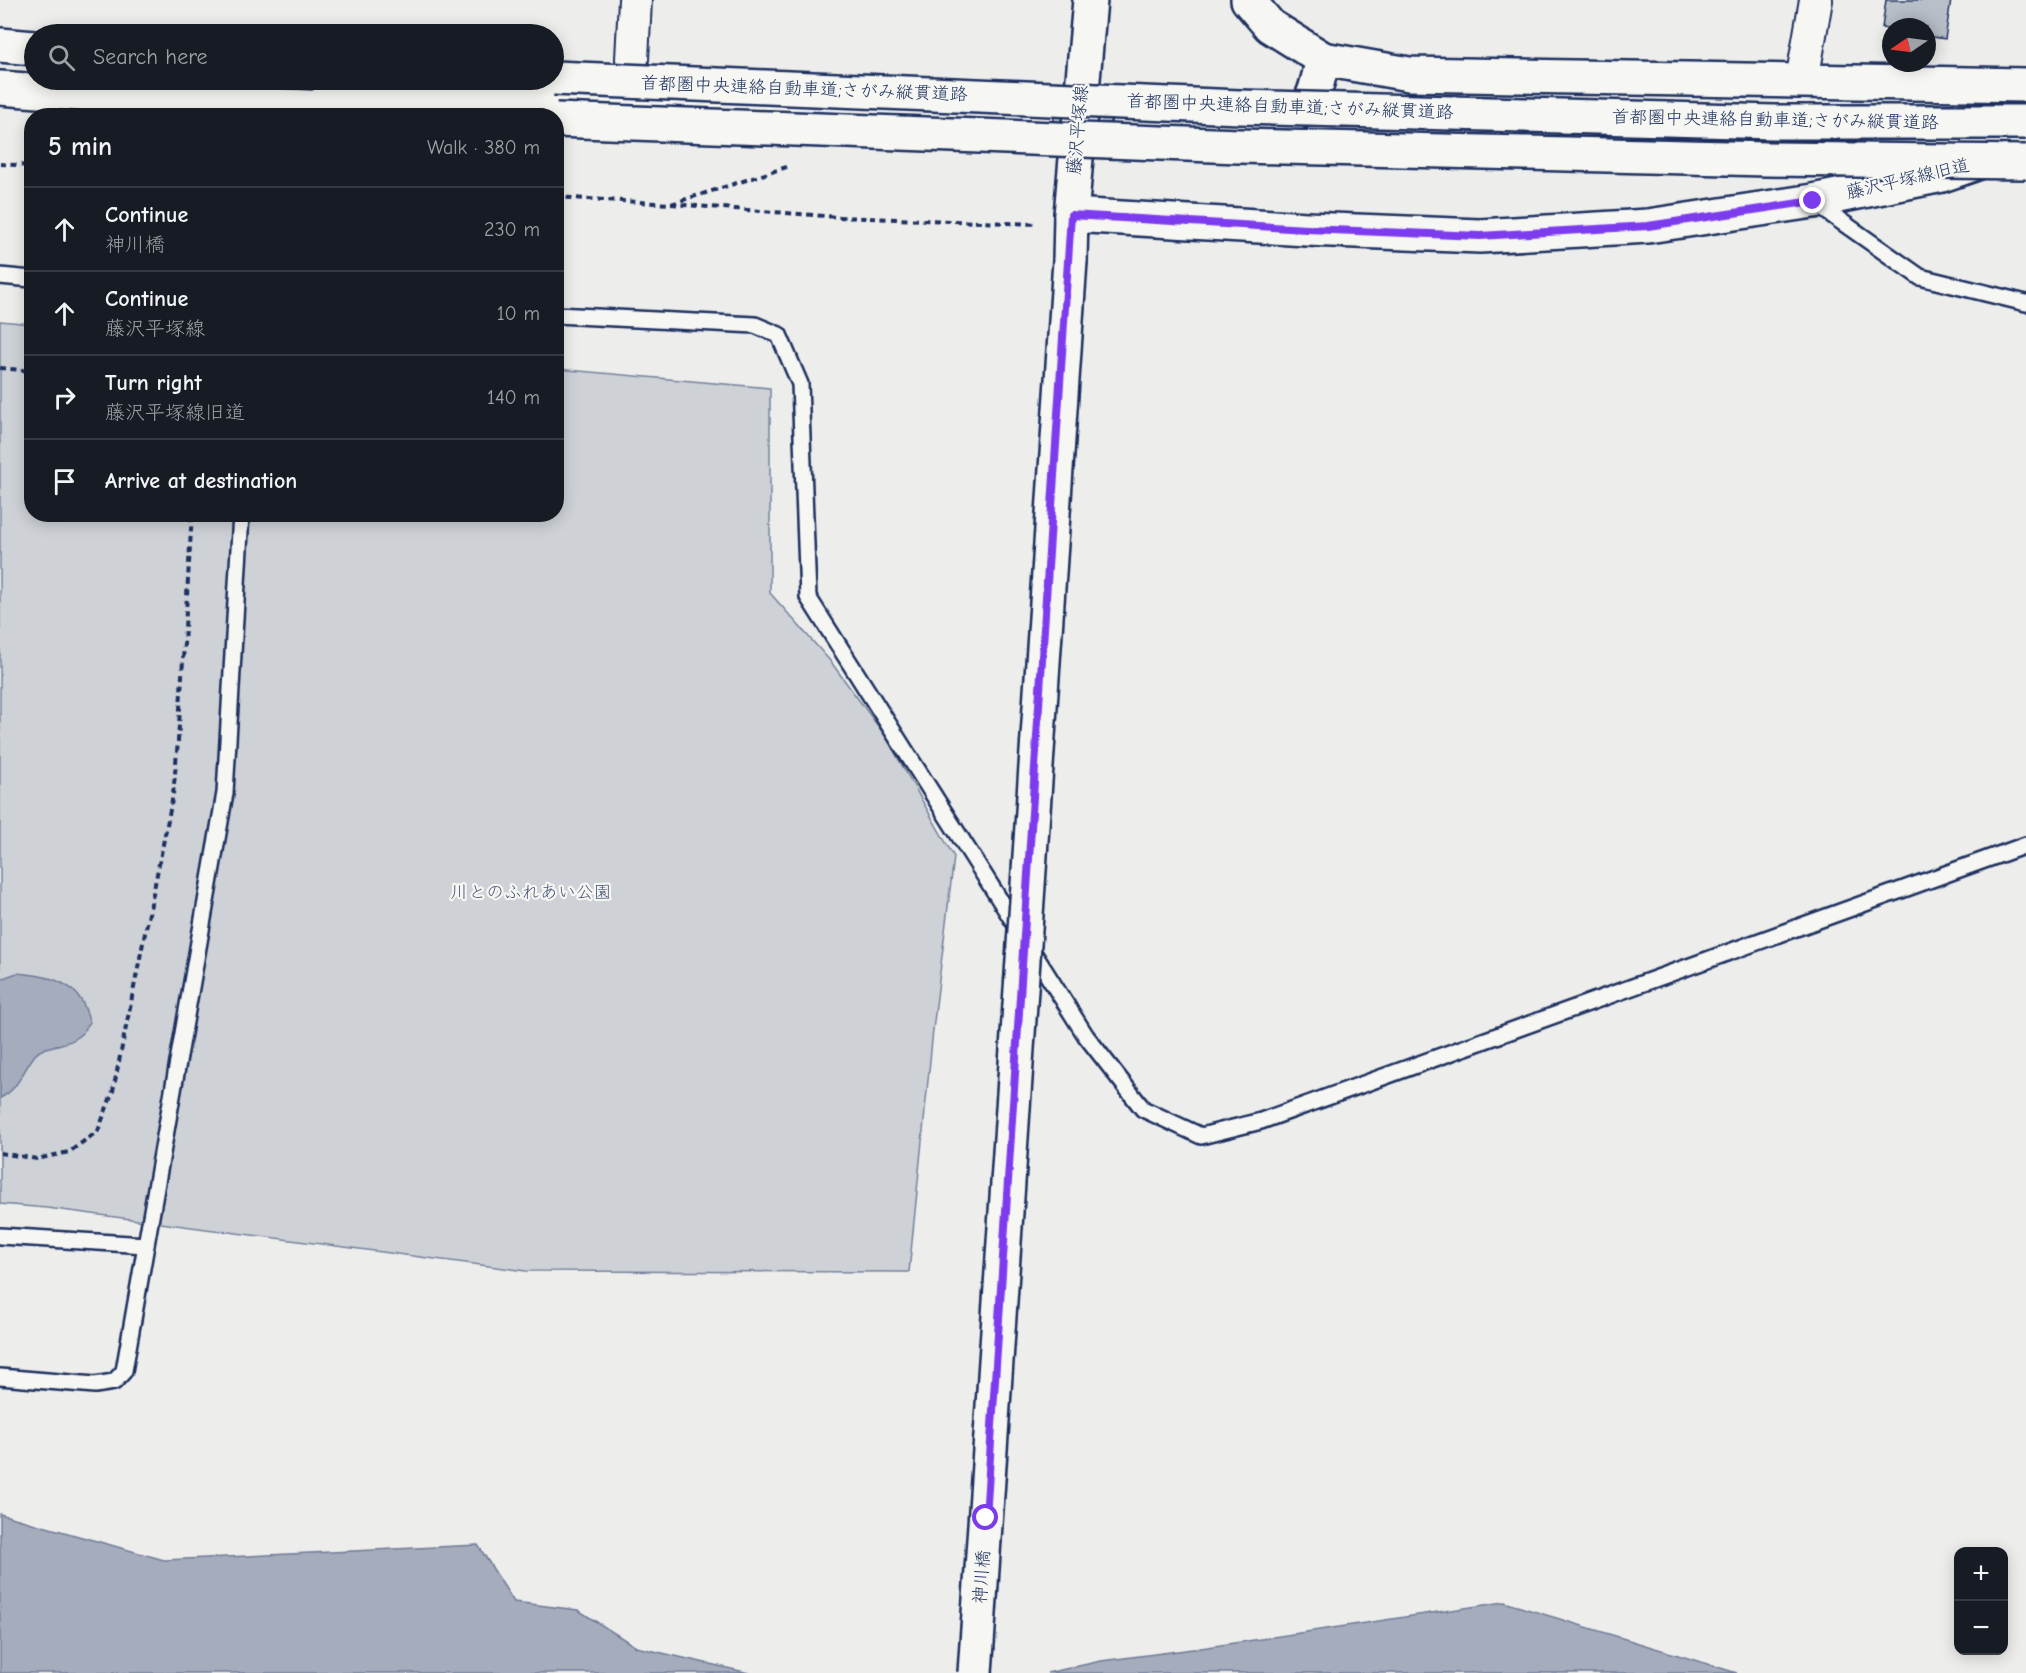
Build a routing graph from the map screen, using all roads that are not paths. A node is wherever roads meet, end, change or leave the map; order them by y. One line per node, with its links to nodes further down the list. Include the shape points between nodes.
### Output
1 (635, 0): 9 (street)
2 (1090, 0): 26 (main road, 藤沢平塚線)
3 (1816, 0): 12 (street)
4 (1250, 1): 7 (main road, via 1270,26)
5 (0, 45): 6 (main road)
6 (24, 47)
7 (1323, 58): 12 (main road, via 1409,74); 22 (main road, via 1313,100 1293,117 1270,122)
8 (0, 59): 10 (main road)
9 (632, 59)
10 (24, 61)
11 (564, 78): 21 (main road, 首都圏中央連絡自動車道;さがみ縦貫道路, bridge, via 1252,107 1774,122)
12 (1802, 81): 13 (main road)
13 (2026, 85)
14 (0, 88): 15 (main road)
15 (24, 90)
16 (26, 90): 18 (main road)
17 (495, 90): 20 (main road)
18 (327, 108)
19 (564, 120): 24 (main road, bridge, via 1239,146)
20 (1036, 122)
21 (2026, 122)
22 (1128, 124)
23 (2026, 147): 25 (main road, 藤沢平塚線旧道, via 1942,175)
24 (2026, 162)
25 (1813, 201): 26 (main road, 藤沢平塚線旧道, via 1648,226 1480,236); 30 (lane, via 1920,277)
26 (1071, 220): 27 (main road, 藤沢平塚線)
27 (1070, 261): 37 (main road, 神川橋, bridge)
28 (0, 276): 29 (lane)
29 (24, 278)
30 (2026, 303)
31 (564, 315): 33 (lane, via 755,325 779,335 800,384 808,597 1086,1036 1143,1109 1201,1136 1283,1113)
32 (241, 522): 35 (lane, via 225,793)
33 (2026, 845)
34 (0, 1236): 35 (lane)
35 (146, 1245): 36 (lane, via 124,1371 114,1382 95,1385)
36 (0, 1377)
37 (975, 1673)

